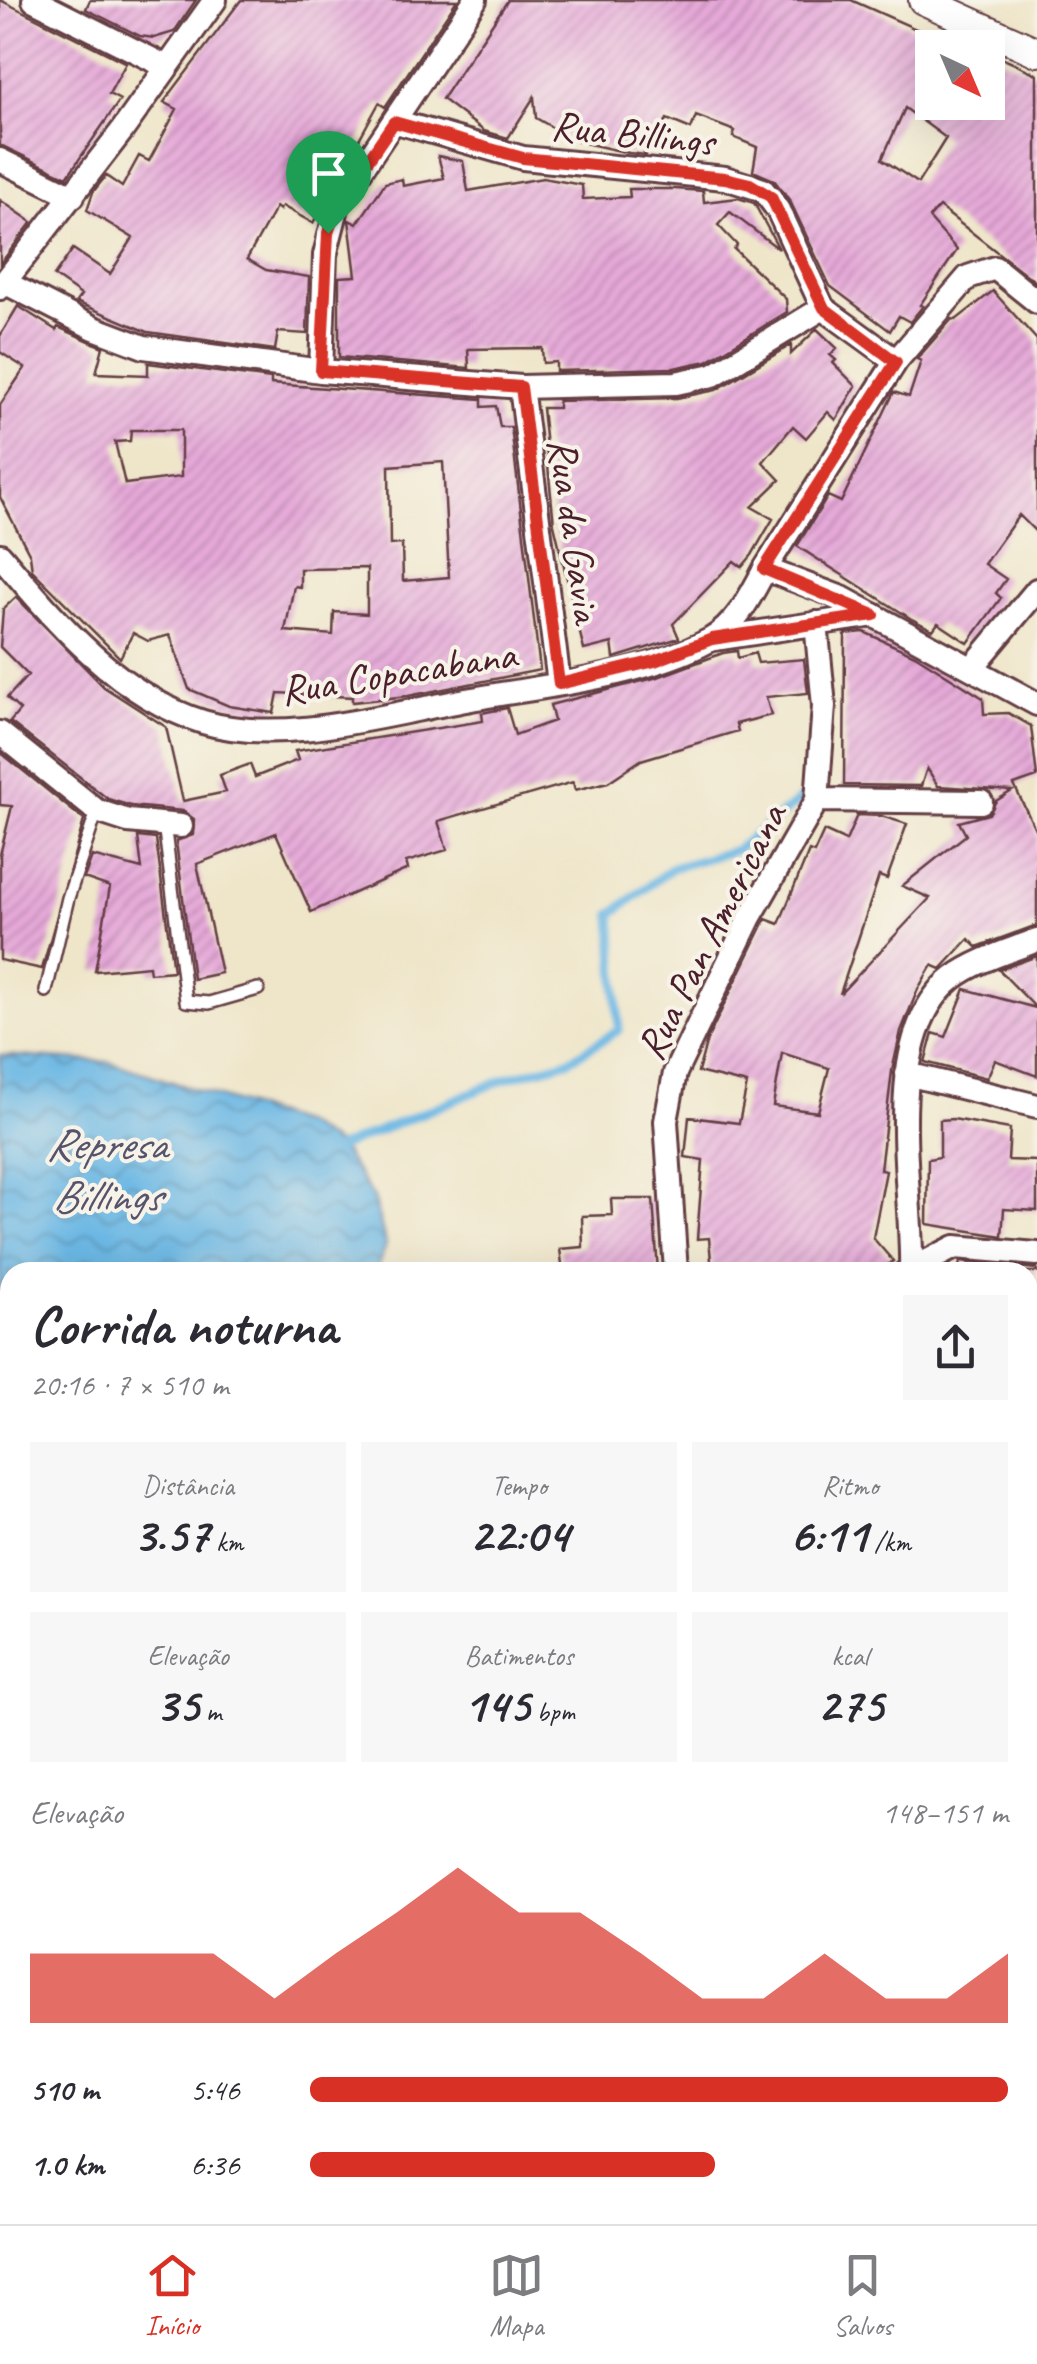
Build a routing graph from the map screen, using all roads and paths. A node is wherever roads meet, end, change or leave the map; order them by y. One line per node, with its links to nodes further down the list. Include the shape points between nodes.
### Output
1 (34, 0): 6 (street)
2 (214, 0): 6 (street)
3 (476, 0): 7 (street)
4 (923, 0): 5 (street)
5 (1037, 52)
6 (167, 67): 9 (street)
7 (394, 122): 12 (street, Rua Billings, via 523,158 750,184 771,197); 14 (street, via 338,204 328,233)
8 (0, 160): 9 (street)
9 (73, 196): 10 (street)
10 (2, 285): 14 (street, via 144,347)
11 (1037, 302): 13 (street, Rua Copacabana, via 1005,273 980,270 957,287)
12 (824, 308): 13 (street, Rua Billings); 15 (street, via 713,376)
13 (896, 362): 17 (street, Rua Copacabana)
14 (321, 371): 15 (street)
15 (521, 387): 23 (street, Rua da Gavia)
16 (0, 555): 23 (street, Rua Copacabana, via 66,630 110,668 170,709 203,722 260,730 346,723)
17 (764, 569): 19 (street); 21 (street, Rua Copacabana, via 747,602)
18 (1037, 590): 22 (street)
19 (874, 615): 20 (street); 22 (street)
20 (816, 623): 21 (street); 26 (street, Rua Pan Americana, via 824,706)
21 (712, 639): 23 (street, Rua Copacabana, via 655,661)
22 (972, 668): 24 (street)
23 (559, 684)
24 (1037, 704)
25 (0, 733): 28 (street)
26 (817, 800): 27 (street); 36 (street, Rua Pan Americana, via 741,934 675,1073 666,1120)
27 (981, 802)
28 (97, 811): 29 (street); 32 (lane)
29 (173, 824): 31 (lane, via 186,1001)
30 (1037, 940): 33 (street, via 973,967 941,990 924,1013)
31 (258, 989)
32 (46, 991)
33 (907, 1074): 34 (street); 37 (street)
34 (1037, 1106)
35 (1037, 1254): 38 (street, via 954,1247)
36 (675, 1262)
37 (910, 1262)
38 (925, 1262)

